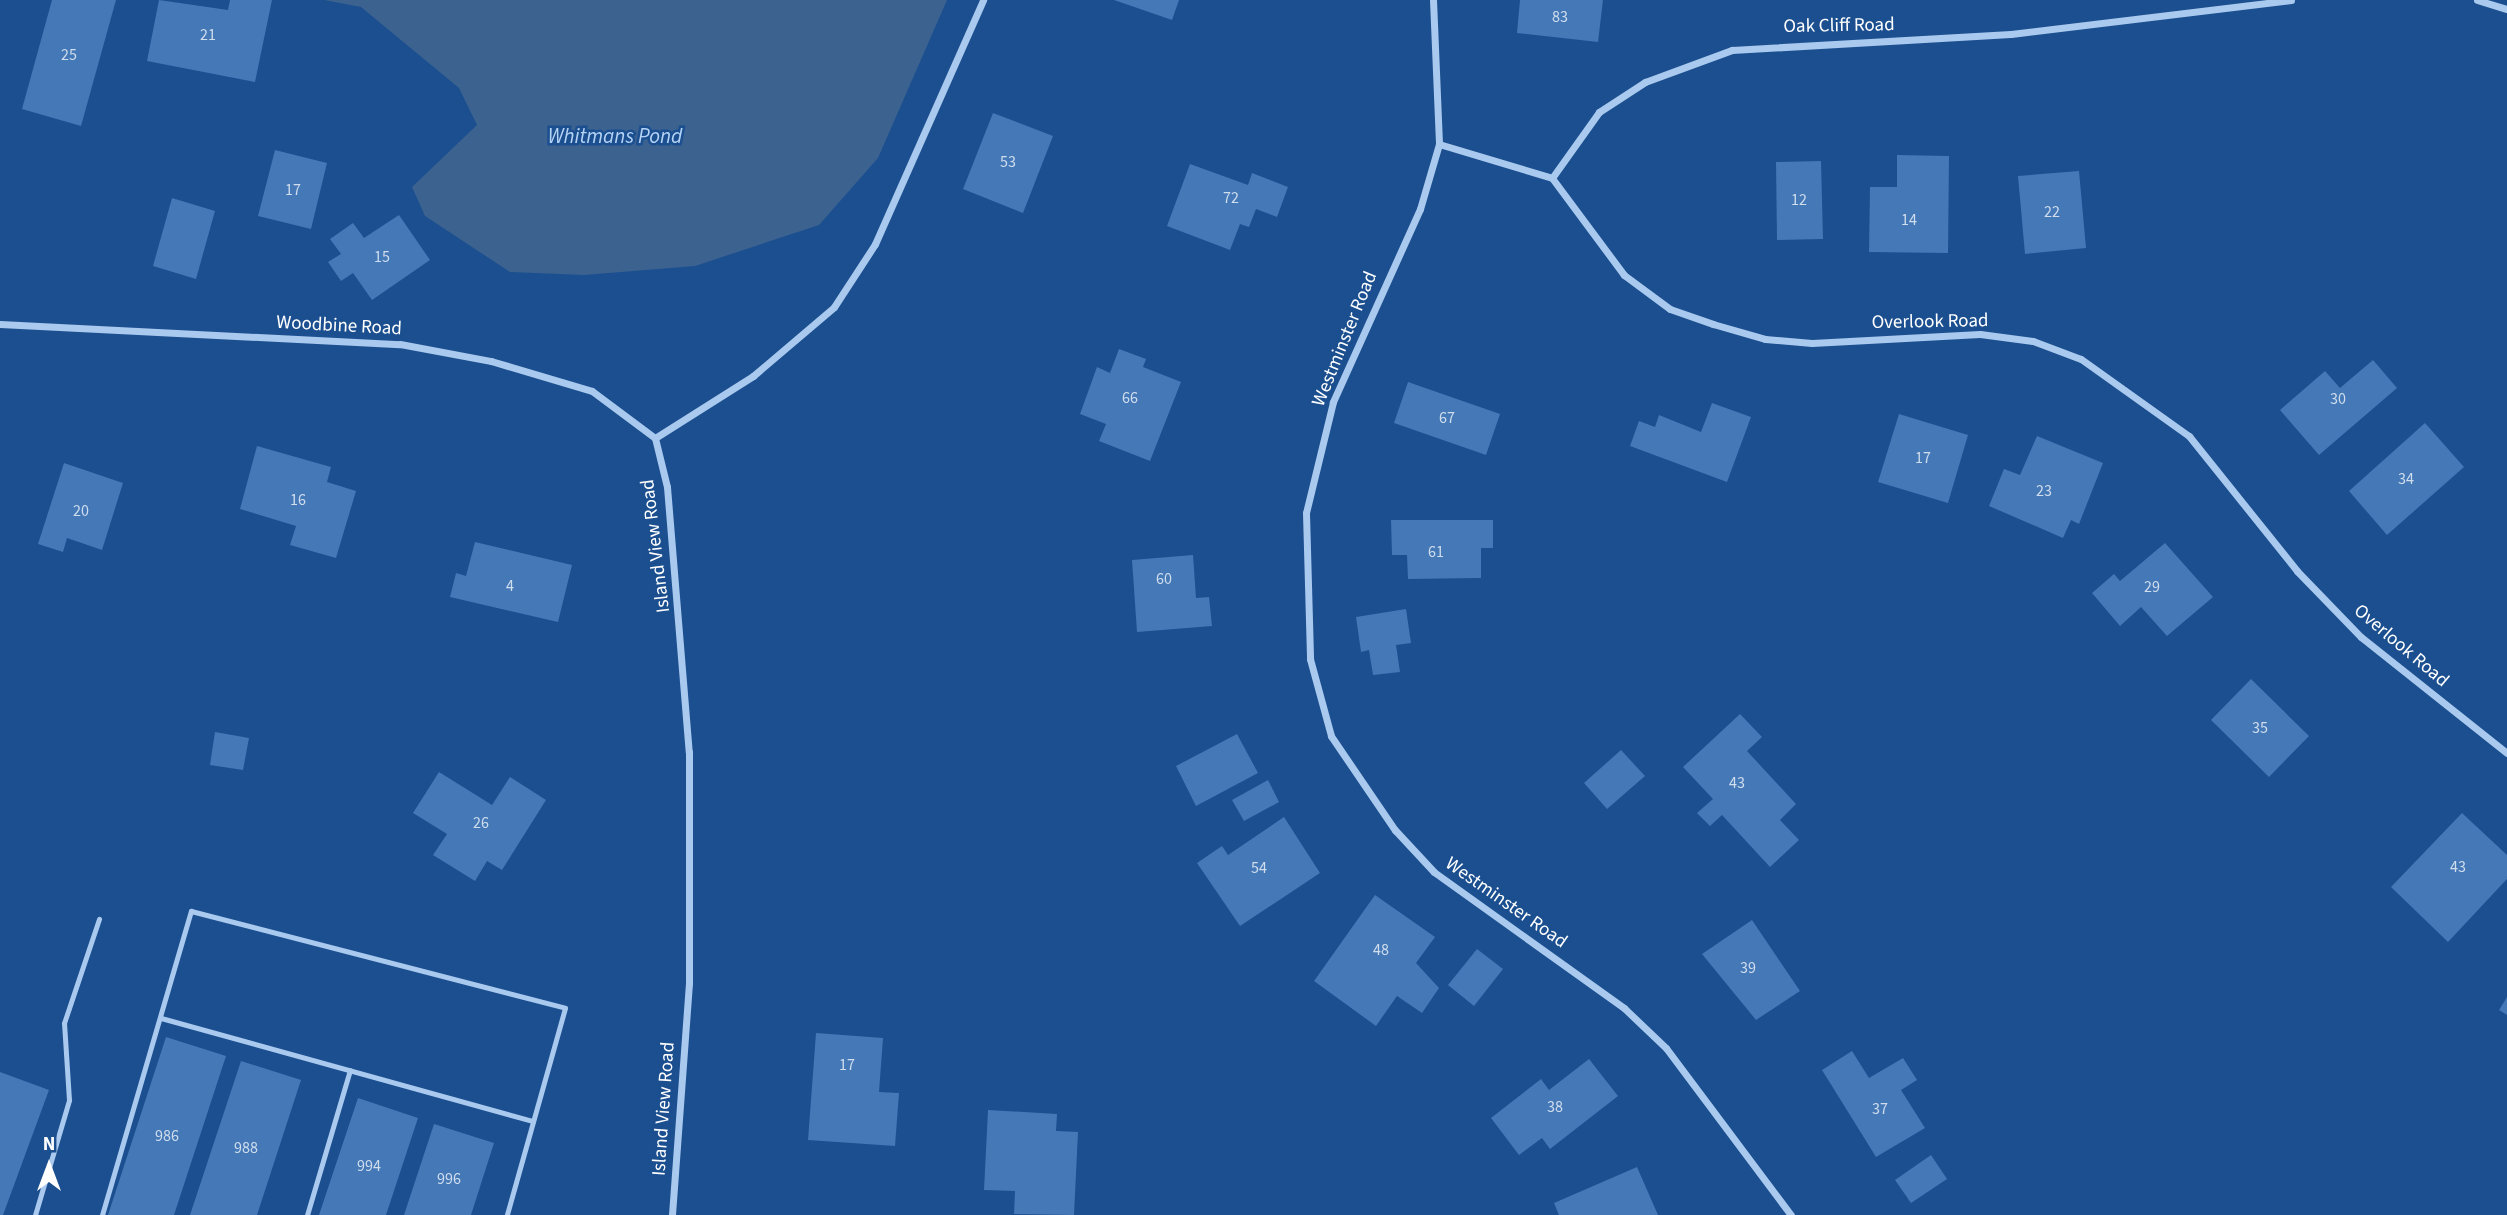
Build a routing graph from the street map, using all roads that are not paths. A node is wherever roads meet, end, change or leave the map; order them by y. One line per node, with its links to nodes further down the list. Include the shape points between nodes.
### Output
1 (983, 0): 9 (street, via 875,244 834,307 753,376)
2 (1433, 0): 6 (street, Westminster Road)
3 (2291, 0): 7 (street, Oak Cliff Road, via 2011,34 1732,50 1645,82 1599,112)
4 (2477, 0): 5 (street)
5 (2507, 9)
6 (1439, 144): 7 (street); 20 (street, Westminster Road, via 1420,209 1333,402 1306,513 1310,659 1331,736 1395,830 1434,872 1624,1008 1666,1048 1764,1171)
7 (1552, 178): 10 (street, Overlook Road, via 1624,275 1670,309 1713,324 1765,339 1812,343 1980,334 2033,341 2081,359 2189,436 2297,571 2361,637)
8 (0, 324): 9 (street, Woodbine Road, via 400,344 491,361 592,391)
9 (654, 438): 19 (street, Island View Road, via 667,487 690,752 690,983)
10 (2507, 753)
11 (99, 919): 15 (lane, via 64,1023 69,1100)
12 (162, 1018): 13 (lane); 14 (lane, via 191,911 565,1008); 16 (lane)
13 (349, 1070): 14 (lane); 17 (lane)
14 (533, 1121): 18 (lane)
15 (35, 1215)
16 (102, 1215)
17 (307, 1215)
18 (507, 1215)
19 (672, 1215)
20 (1791, 1215)

